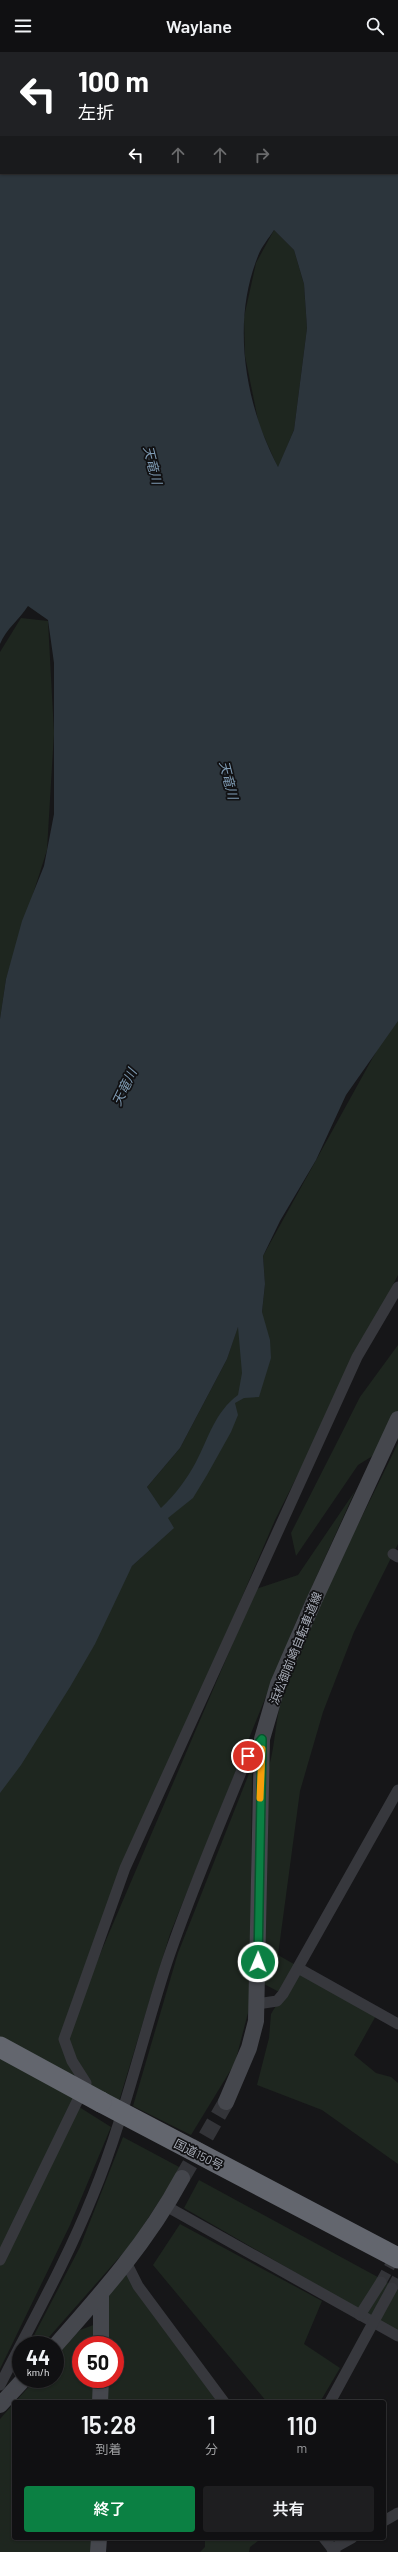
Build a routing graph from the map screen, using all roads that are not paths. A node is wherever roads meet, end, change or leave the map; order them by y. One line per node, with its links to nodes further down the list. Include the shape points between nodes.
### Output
1 (398, 1287): 14 (street, via 357,1357 125,1868 64,2039 72,2061 86,2082)
2 (398, 1420): 3 (main road, 浜松御前崎自転車道線, via 278,1684)
3 (262, 1739): 6 (main road, 浜松御前崎自転車道線); 10 (street, via 248,1756 193,1890 167,1962)
4 (398, 1790): 5 (street)
5 (298, 1968): 6 (street, via 277,2001); 7 (street)
6 (257, 2004): 9 (main road, 浜松御前崎自転車道線, via 249,2048)
7 (398, 2024)
8 (0, 2047): 10 (highway, 国道150号, bridge)
9 (226, 2102)
10 (122, 2114): 13 (highway, 国道150号); 24 (street, via 93,2196 71,2246)
11 (182, 2178): 12 (main road)
12 (166, 2206): 15 (main road); 19 (street)
13 (398, 2258)
14 (0, 2260)
15 (127, 2264): 18 (main road); 28 (street, via 138,2286)
16 (381, 2282): 19 (street)
17 (392, 2288): 20 (street)
18 (101, 2294): 21 (main road); 22 (main road)
19 (360, 2315): 20 (street)
20 (374, 2322): 23 (street); 29 (street)
21 (64, 2336)
22 (101, 2336)
23 (398, 2336)
24 (0, 2385)
25 (16, 2388): 30 (main road)
26 (100, 2388): 27 (main road)
27 (100, 2400)
28 (223, 2400)
29 (331, 2400)
30 (0, 2405)
31 (398, 2513): 32 (street)
32 (386, 2520)
33 (98, 2540): 37 (main road)
34 (326, 2540): 36 (street)
35 (349, 2540): 36 (street)
36 (334, 2550)
37 (98, 2552)

